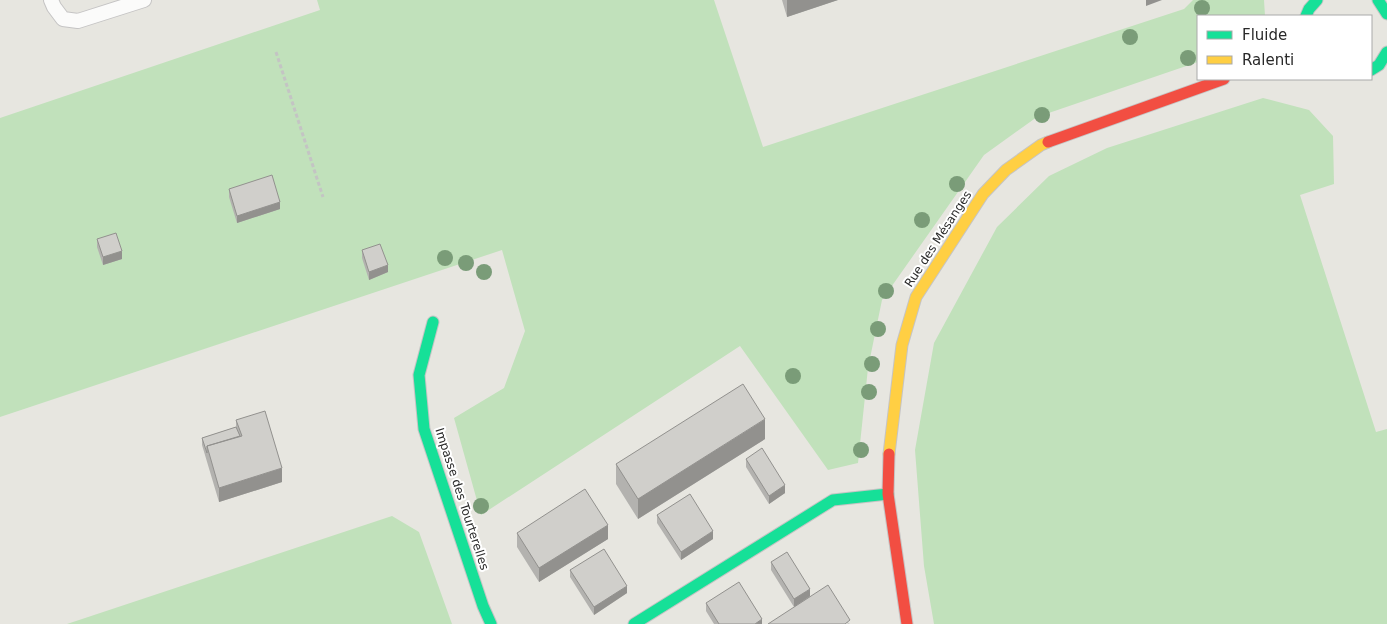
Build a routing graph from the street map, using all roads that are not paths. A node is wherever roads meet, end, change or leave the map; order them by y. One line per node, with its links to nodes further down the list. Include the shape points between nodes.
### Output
1 (52, 0): 2 (lane, via 63,19 78,21)
2 (144, 0)
3 (1317, 0): 6 (street)
4 (1378, 0): 5 (street)
5 (1387, 14)
6 (1306, 15)
7 (1387, 52): 8 (street)
8 (1372, 69)
9 (1221, 80): 11 (street, Rue des Mésanges, via 1041,145 1006,170 983,194 916,297 902,346 888,446)
10 (433, 322): 12 (street, Impasse des Tourterelles, via 419,375 424,429)
11 (888, 494): 13 (street, via 833,500); 14 (street, Rue des Mésanges)
12 (491, 624)
13 (634, 624)
14 (907, 624)

